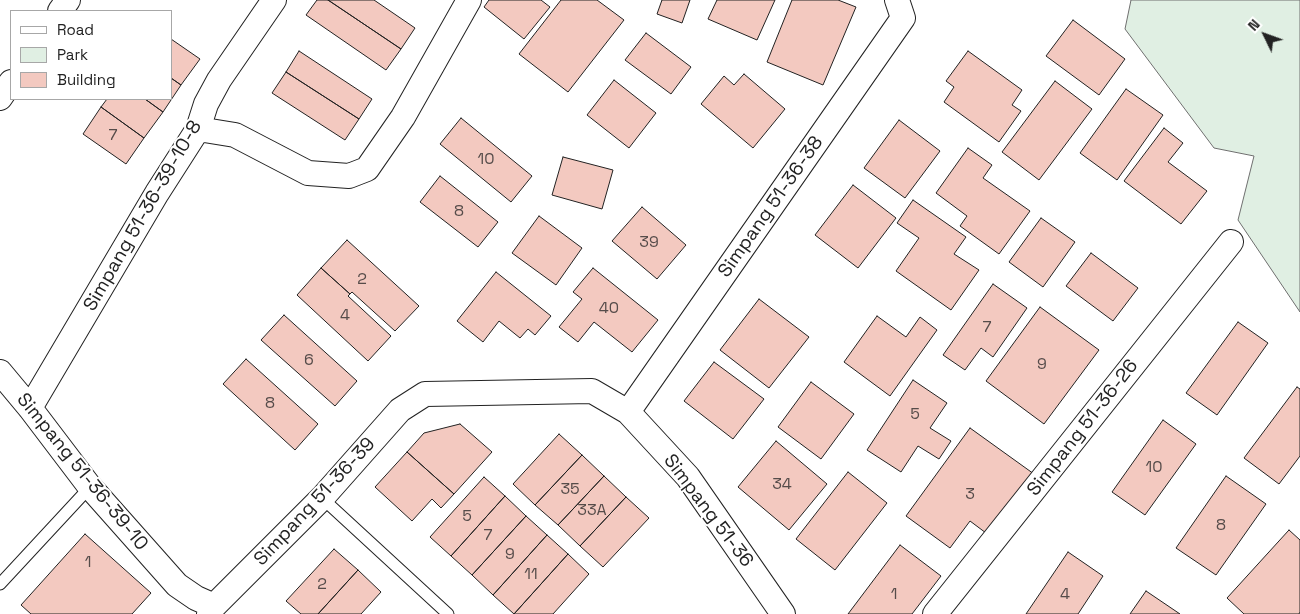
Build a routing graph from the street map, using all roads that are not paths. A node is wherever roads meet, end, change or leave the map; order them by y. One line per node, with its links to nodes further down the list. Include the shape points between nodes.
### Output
1 (274, 0): 6 (street, Simpang 51-36-39-10-8, via 219,80)
2 (469, 0): 6 (street, via 403,117 368,169 349,176 308,173 235,135)
3 (897, 0): 11 (street, Simpang 51-36-38, via 903,18)
4 (10, 83): 5 (street)
5 (0, 98)
6 (198, 129): 10 (street, Simpang 51-36-39-10-8)
7 (1230, 242): 18 (street, Simpang 51-36-26)
8 (0, 372): 10 (street, Simpang 51-36-39-10)
9 (424, 394): 11 (street, Simpang 51-36, via 592,391); 13 (street, Simpang 51-36-39, via 400,410)
10 (30, 408): 12 (street, Simpang 51-36-39-10)
11 (628, 412): 17 (street, Simpang 51-36, via 688,477)
12 (90, 488): 14 (lane); 15 (street, Simpang 51-36-39-10, via 177,585)
13 (322, 498): 15 (street, Simpang 51-36-39); 16 (lane)
14 (0, 584)
15 (211, 610)
16 (448, 614)
17 (782, 614)
18 (935, 614)

